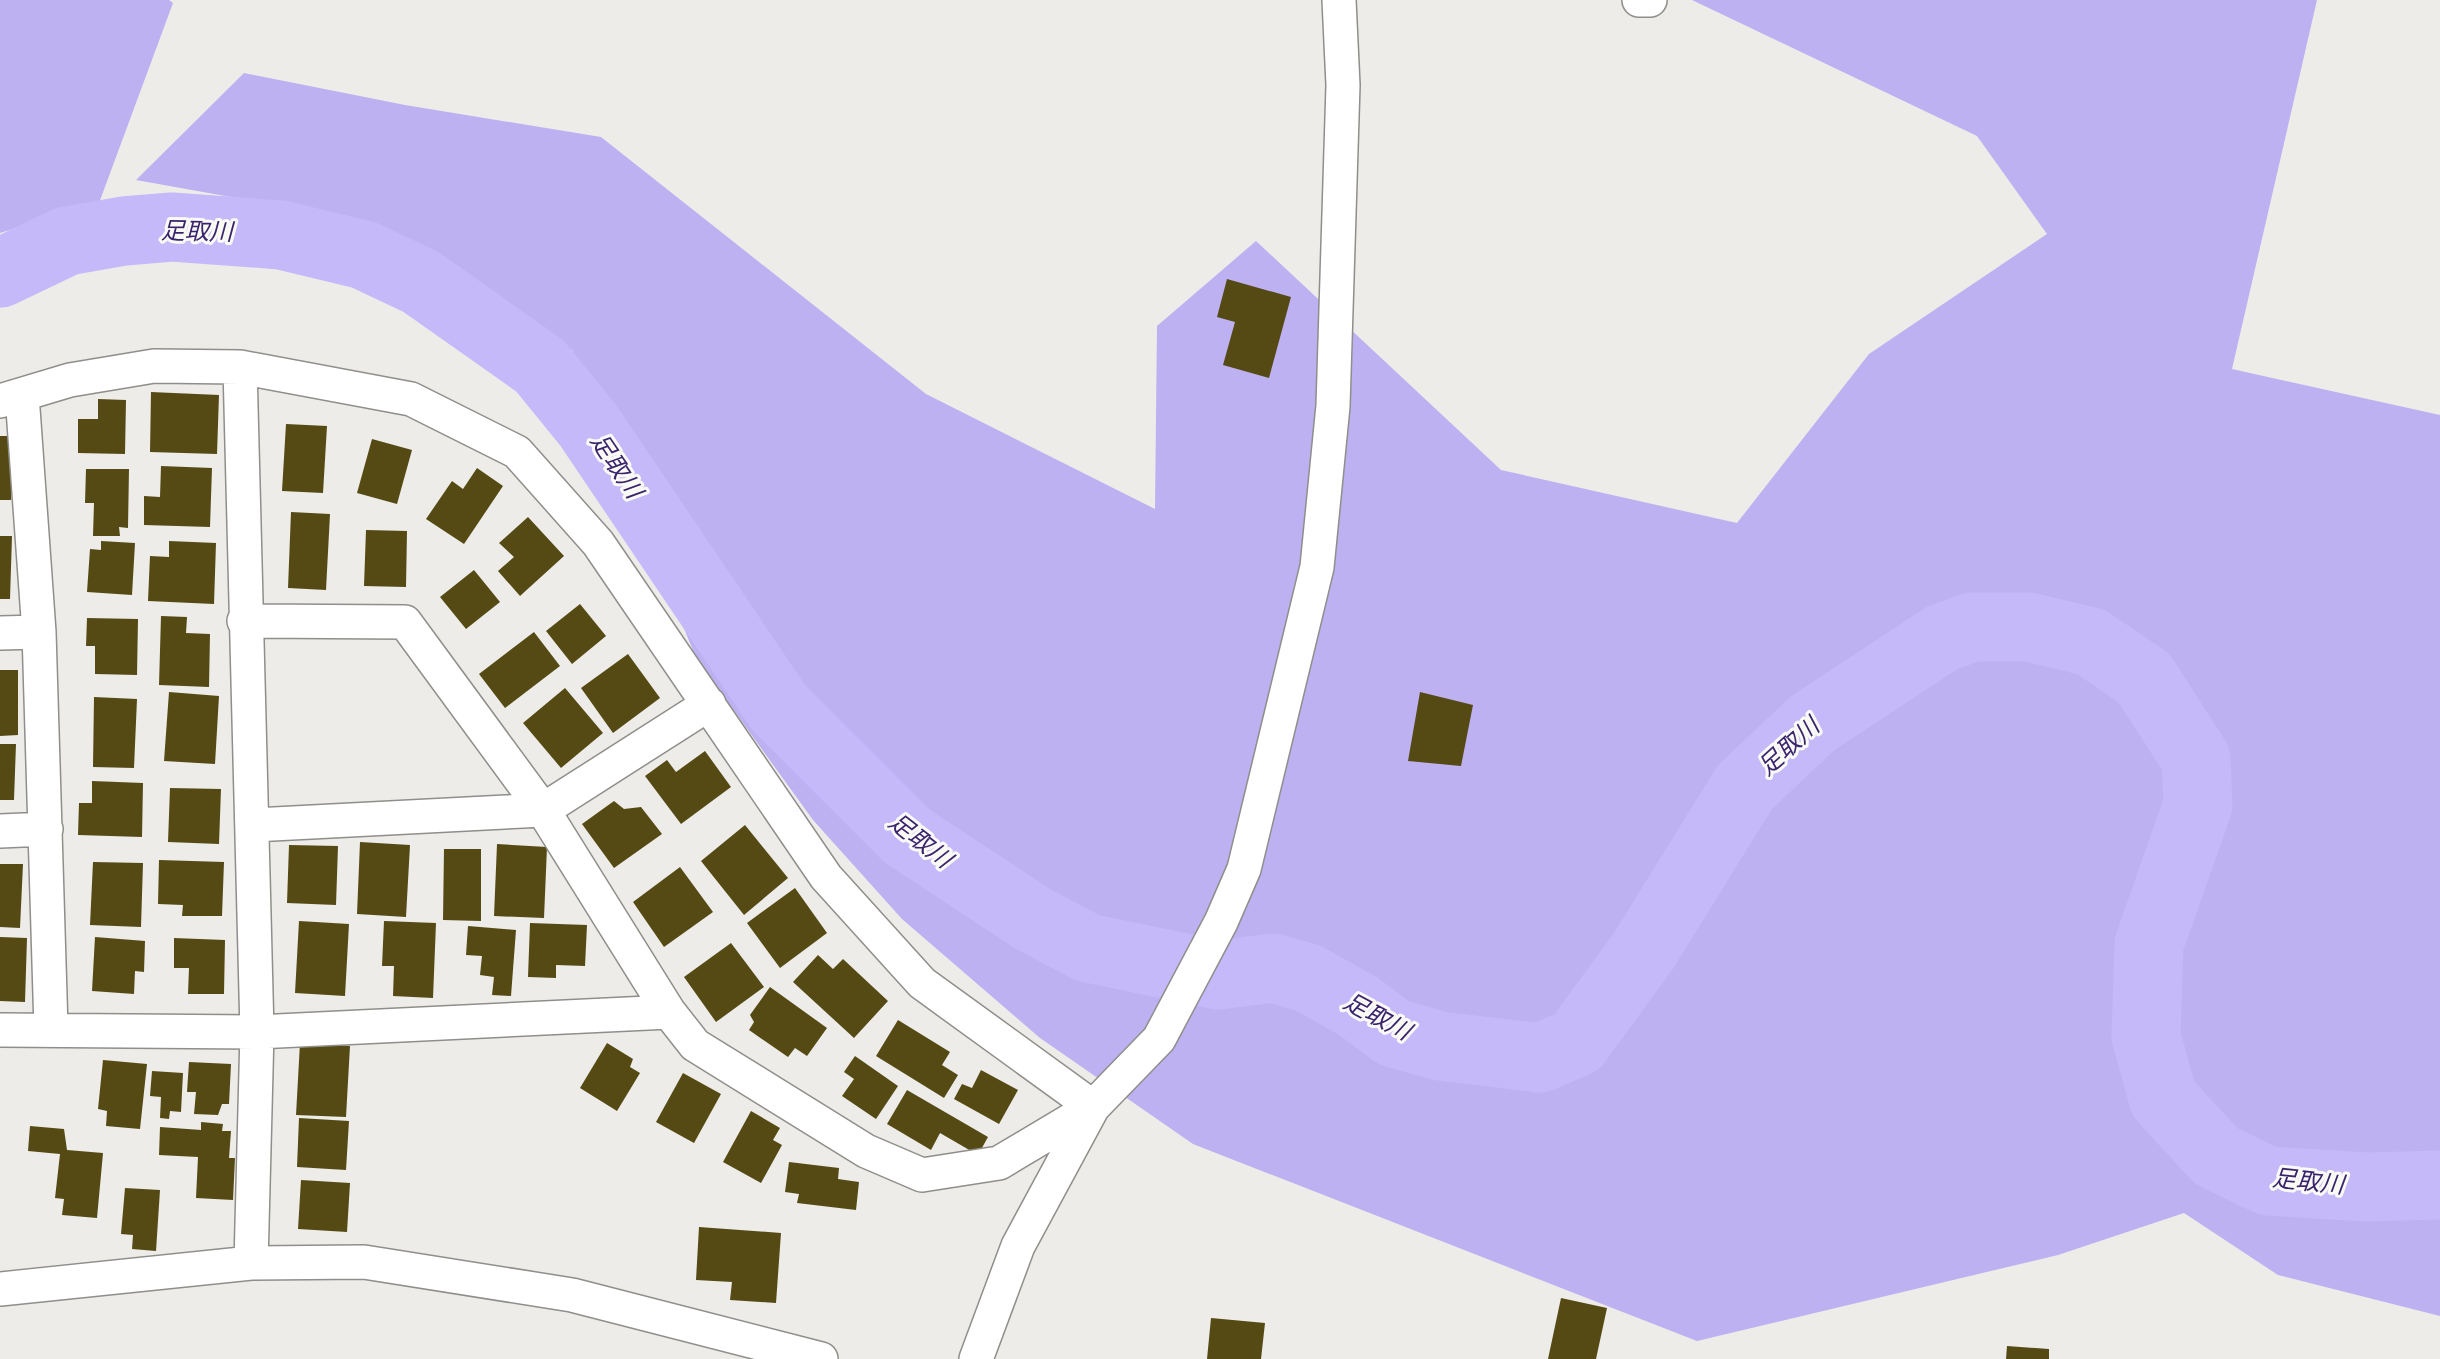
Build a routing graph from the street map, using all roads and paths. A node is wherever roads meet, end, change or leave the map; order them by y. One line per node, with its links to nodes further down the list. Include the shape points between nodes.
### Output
1 (1339, 0): 18 (street, via 1343,85 1333,406 1317,567 1244,869 1221,922 1159,1038)
2 (1639, 0): 3 (street)
3 (1650, 0)
4 (240, 368): 5 (street, via 154,366 70,381); 6 (street); 9 (street, via 411,399 517,452 598,543)
5 (11, 398): 7 (street)
6 (244, 621): 10 (street, via 405,622); 11 (street)
7 (39, 632): 8 (street); 12 (street)
8 (0, 633)
9 (709, 704): 10 (street); 18 (street, via 826,878 922,983)
10 (543, 810): 11 (street); 14 (street)
11 (253, 825): 17 (street)
12 (46, 829): 13 (street); 15 (street)
13 (0, 831)
14 (669, 1012): 17 (street); 18 (street, via 695,1045 866,1151 922,1175 999,1163)
15 (51, 1029): 16 (street); 17 (street)
16 (0, 1030)
17 (257, 1032): 19 (street)
18 (1093, 1107): 22 (street, via 1018,1246)
19 (251, 1263): 20 (street); 21 (street, via 364,1262 572,1295)
20 (0, 1289)
21 (821, 1359)
22 (976, 1359)

